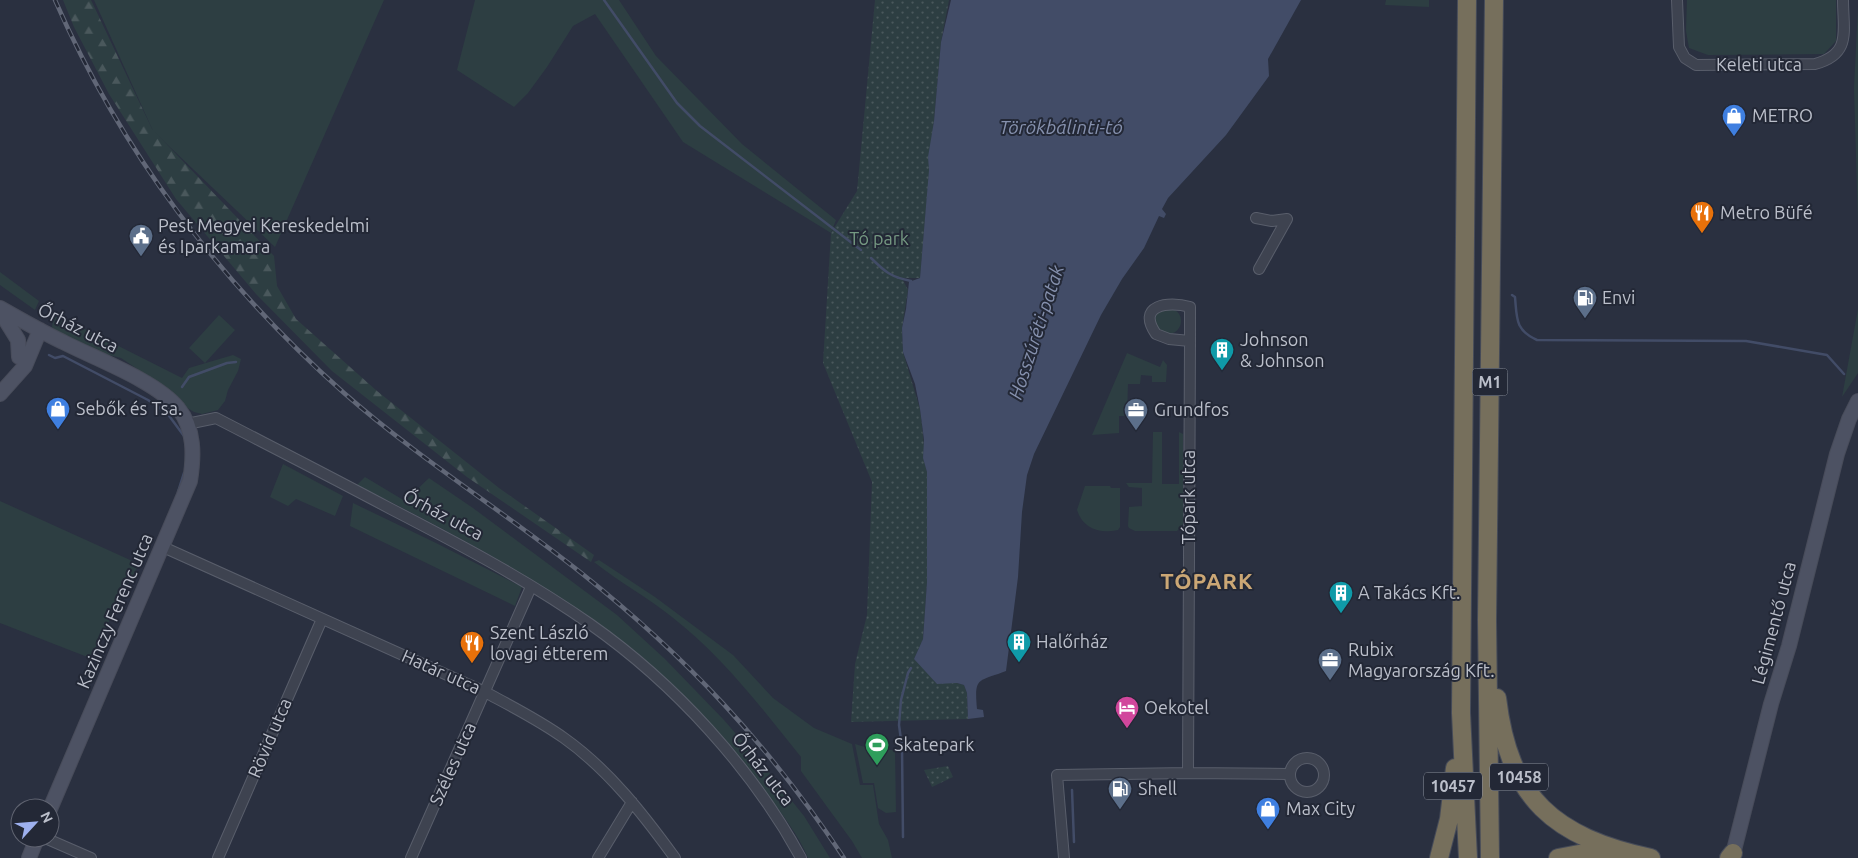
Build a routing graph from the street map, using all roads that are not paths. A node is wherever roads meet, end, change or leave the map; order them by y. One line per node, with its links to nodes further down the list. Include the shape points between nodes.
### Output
1 (1467, 0): 20 (highway, M1)
2 (1494, 0): 18 (highway, M1)
3 (1678, 0): 4 (street, Keleti utca, via 1678,47 1685,58 1696,65 1815,64 1828,61 1839,53 1843,41)
4 (1843, 0)
5 (1256, 218): 6 (street, via 1272,222 1287,219)
6 (1259, 269)
7 (0, 309): 8 (street, Őrház utca); 11 (street)
8 (40, 330): 10 (street, Őrház utca); 11 (street)
9 (1190, 341): 9 (street, Tópark utca, via 1190,307 1171,303 1160,305 1152,312 1150,323 1156,334); 21 (street, Tópark utca)
10 (64, 343): 11 (street, via 47,344); 14 (street, Őrház utca, via 153,387 176,405)
11 (25, 355): 12 (street, via 19,375)
12 (3, 389)
13 (1858, 401): 26 (street, Légimentő utca, via 1837,454)
14 (187, 424): 15 (street, Kazinczy Ferenc utca, via 194,459 190,481); 16 (street, Őrház utca, via 216,418 467,548)
15 (163, 547): 17 (street, Határ utca); 23 (street, Kazinczy Ferenc utca)
16 (531, 587): 19 (street, Széles utca); 32 (street, Őrház utca, via 590,624 644,667 687,708 744,772)
17 (322, 619): 19 (street, Határ utca); 28 (street, Rövid utca)
18 (1488, 620): 36 (highway, M1); 39 (highway, 10458, via 1505,742 1525,787 1546,812 1571,831 1608,847)
19 (484, 692): 24 (street, Határ utca, via 564,738); 29 (street, Széles utca)
20 (1461, 713): 34 (highway, 10457, via 1449,819); 35 (highway, M1)
21 (1188, 773): 22 (street); 33 (street, via 1057,776)
22 (1289, 774)
23 (55, 798)
24 (632, 802): 30 (street); 31 (street, Határ utca)
25 (60, 845): 27 (street)
26 (1732, 856)
27 (91, 858)
28 (218, 858)
29 (411, 858)
30 (598, 858)
31 (675, 858)
32 (801, 858)
33 (1064, 858)
34 (1440, 858)
35 (1468, 858)
36 (1490, 858)
37 (1558, 858): 38 (highway, via 1579,854)
38 (1610, 858)
39 (1651, 858)

